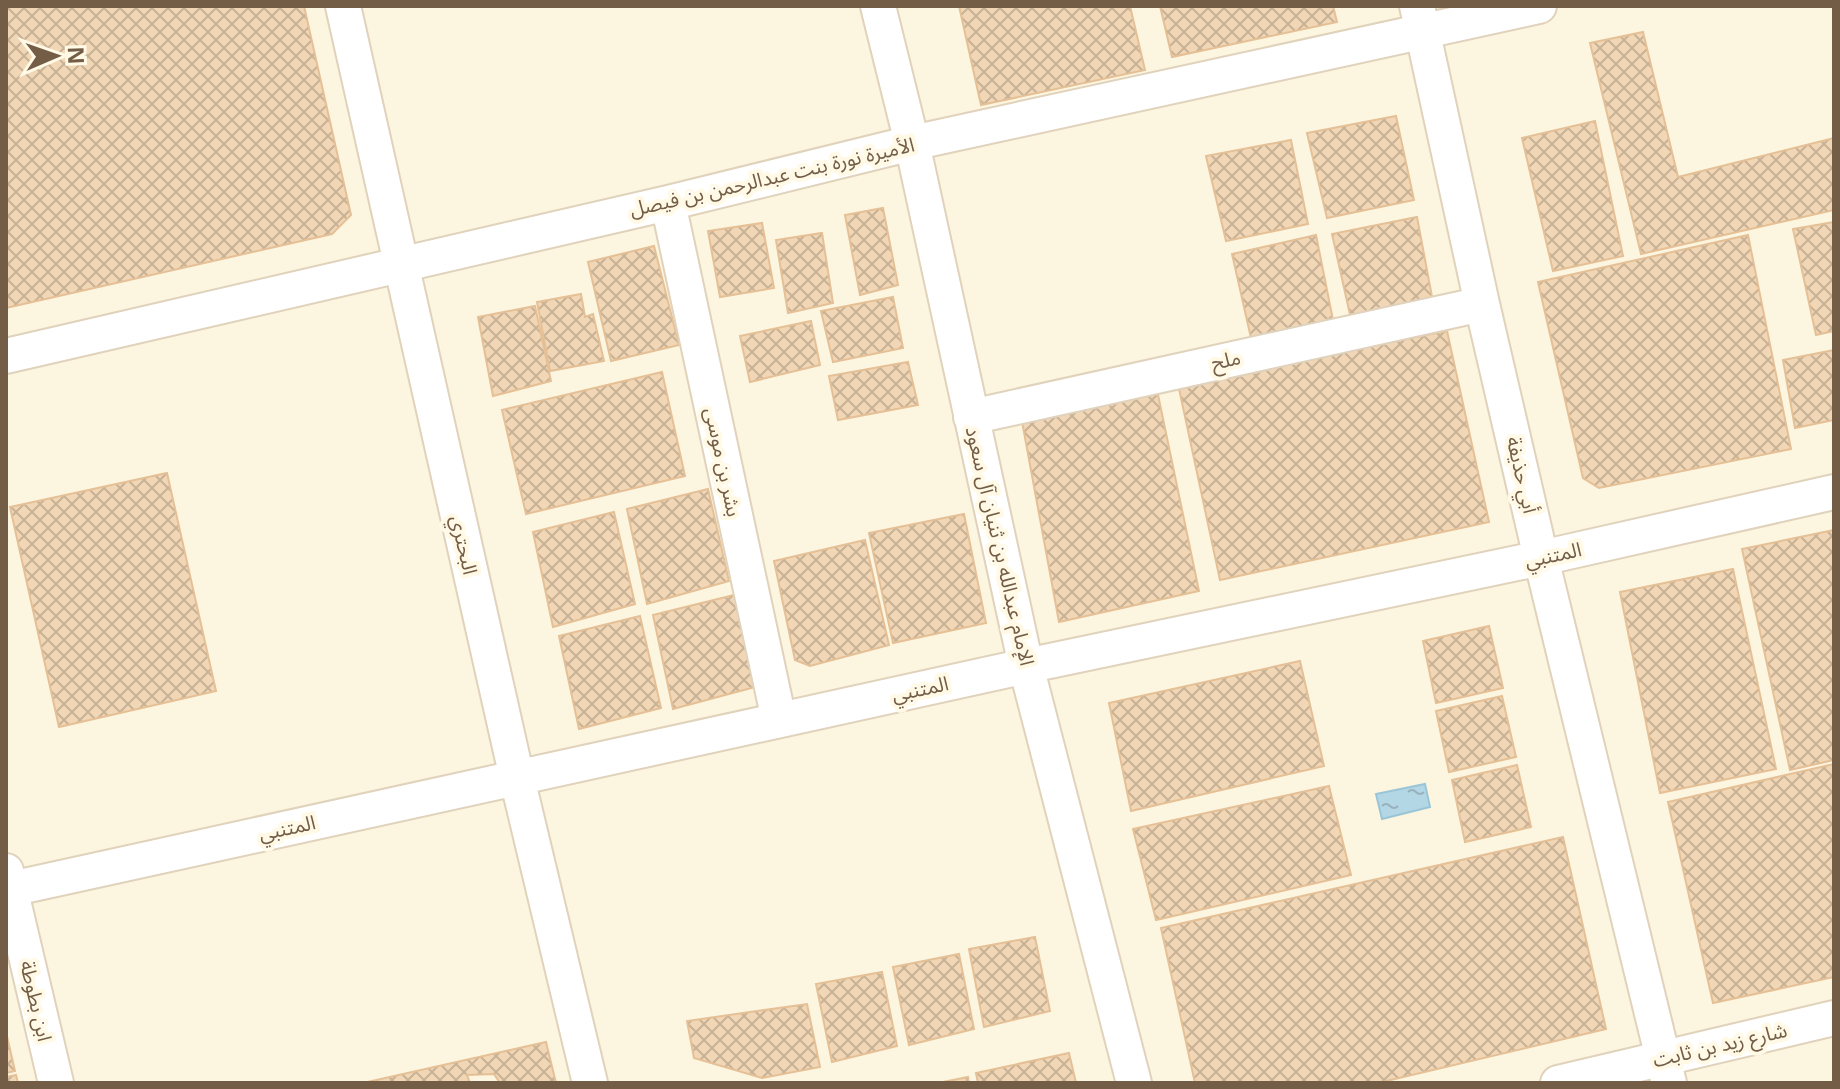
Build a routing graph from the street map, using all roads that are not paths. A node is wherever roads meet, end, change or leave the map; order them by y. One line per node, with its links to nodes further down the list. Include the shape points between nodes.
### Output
1 (343, 6): 7 (street, البحتري)
2 (878, 6): 5 (street, الإمام عبدالله بن ثنيان آل سعود)
3 (1539, 6): 4 (street, الأميرة نورة بنت عبدالرحمن بن فيصل)
4 (1419, 18): 5 (street, الأميرة نورة بنت عبدالرحمن بن فيصل); 8 (street, أبي حذيفة)
5 (912, 143): 6 (street, الأميرة نورة بنت عبدالرحمن بن فيصل); 10 (street, الإمام عبدالله بن ثنيان آل سعود)
6 (668, 203): 7 (street, الأميرة نورة بنت عبدالرحمن بن فيصل); 14 (street, بشر بن موسى)
7 (401, 263): 9 (street, الأميرة نورة بنت عبدالرحمن بن فيصل); 15 (street, البحتري)
8 (1482, 304): 10 (street, ملح); 12 (street, أبي حذيفة)
9 (6, 356)
10 (971, 417): 13 (street, الإمام عبدالله بن ثنيان آل سعود)
11 (1834, 492): 12 (street, المتنبي)
12 (1541, 558): 13 (street, المتنبي); 18 (street, أبي حذيفة)
13 (1026, 666): 14 (street, المتنبي); 21 (street, الإمام عبدالله بن ثنيان آل سعود)
14 (779, 720): 15 (street, المتنبي)
15 (517, 778): 16 (street, المتنبي); 20 (street, البحتري)
16 (7, 883): 19 (street, ابن بطوطة)
17 (1834, 1018): 18 (street, شارع زيد بن ثابت)
18 (1666, 1071): 22 (street, شارع زيد بن ثابت)
19 (56, 1083)
20 (590, 1083)
21 (1134, 1083)
22 (1562, 1083)

